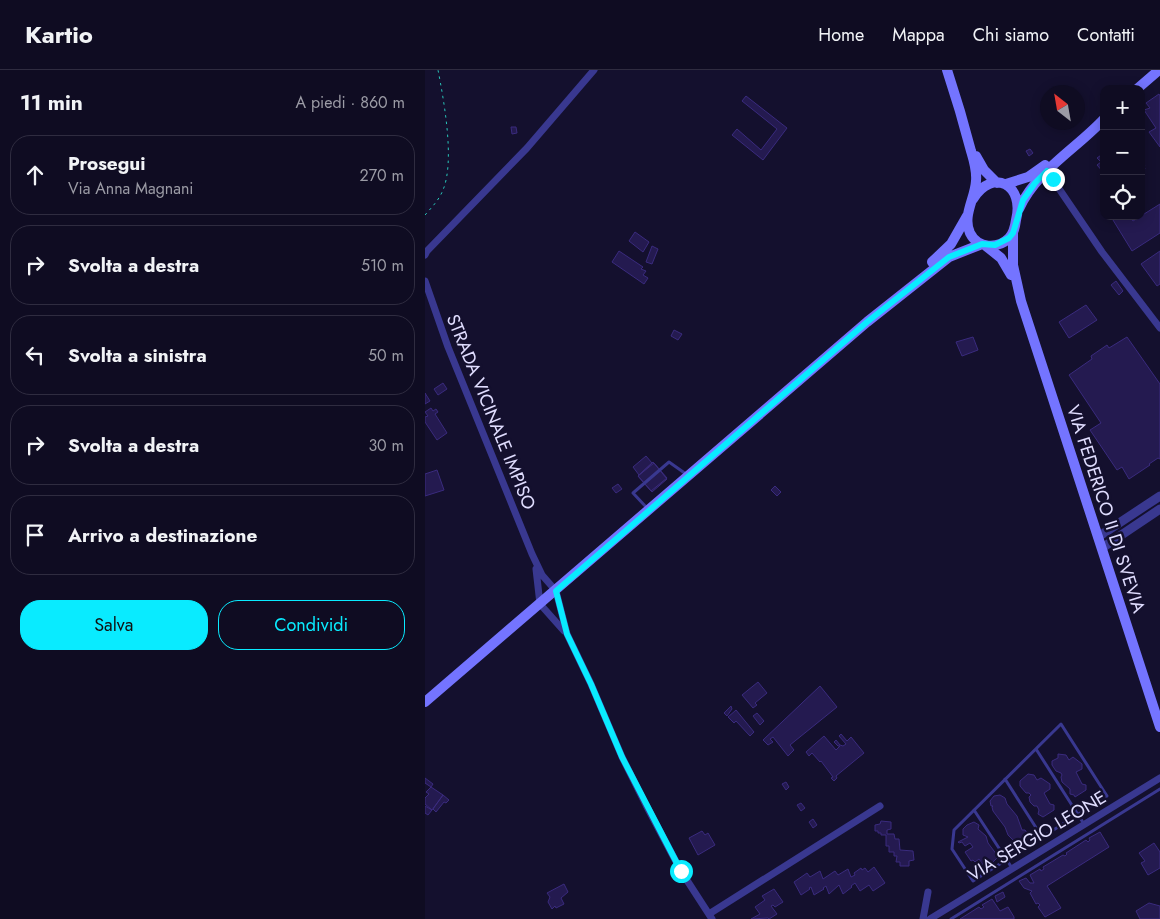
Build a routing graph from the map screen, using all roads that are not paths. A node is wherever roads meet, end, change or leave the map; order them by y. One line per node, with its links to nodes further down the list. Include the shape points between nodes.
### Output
1 (594, 70): 15 (street, via 527,148)
2 (947, 70): 7 (main road)
3 (1159, 70): 4 (main road)
4 (1142, 85)
5 (1100, 121): 9 (main road, via 1033,174)
6 (1100, 122): 8 (main road)
7 (968, 135): 9 (main road, via 979,163); 10 (main road, via 976,172)
8 (1047, 171): 11 (main road, via 1031,188); 19 (street)
9 (1001, 184): 10 (main road, via 988,184); 11 (main road, via 1015,193)
10 (973, 199): 12 (main road)
11 (1019, 210): 13 (main road)
12 (967, 216): 14 (main road, via 972,236); 18 (main road, via 947,249 897,291)
13 (1013, 233): 14 (main road, via 1000,244); 17 (main road, via 1013,265)
14 (984, 245): 17 (main road, via 1007,266); 18 (main road, via 949,257)
15 (425, 255)
16 (425, 281): 26 (street, STRADA VICINALE IMPISO, via 448,347)
17 (1021, 301): 24 (main road, VIA FEDERICO II DI SVEVIA)
18 (867, 322): 20 (main road)
19 (1160, 328)
20 (688, 476): 23 (main road); 23 (lane, via 669,462 633,493)
21 (1160, 496): 24 (street)
22 (1160, 510): 25 (street)
23 (649, 511): 27 (main road)
24 (1098, 537): 25 (main road, VIA FEDERICO II DI SVEVIA)
25 (1102, 548): 31 (main road, VIA FEDERICO II DI SVEVIA)
26 (532, 554): 27 (street, via 542,575); 28 (street)
27 (556, 591): 28 (main road); 29 (street)
28 (540, 604): 29 (street); 30 (main road)
29 (567, 634): 44 (street, via 646,805)
30 (426, 702)
31 (1160, 726)
32 (1036, 749): 34 (lane); 38 (lane); 38 (lane, via 1061,724 1107,796)
33 (1160, 778): 39 (street, VIA SERGIO LEONE)
34 (1005, 779): 37 (lane); 40 (lane)
35 (1160, 789): 47 (lane)
36 (880, 806): 44 (street)
37 (974, 810): 41 (lane); 41 (lane, via 954,830 952,849 973,881)
38 (1078, 814): 39 (lane); 40 (lane)
39 (1084, 824): 42 (street, VIA SERGIO LEONE)
40 (1042, 837): 41 (lane)
41 (1007, 860): 42 (lane)
42 (1012, 868): 46 (street, VIA SERGIO LEONE)
43 (928, 892): 45 (street)
44 (710, 917)
45 (923, 919)
46 (930, 919)
47 (951, 919)

